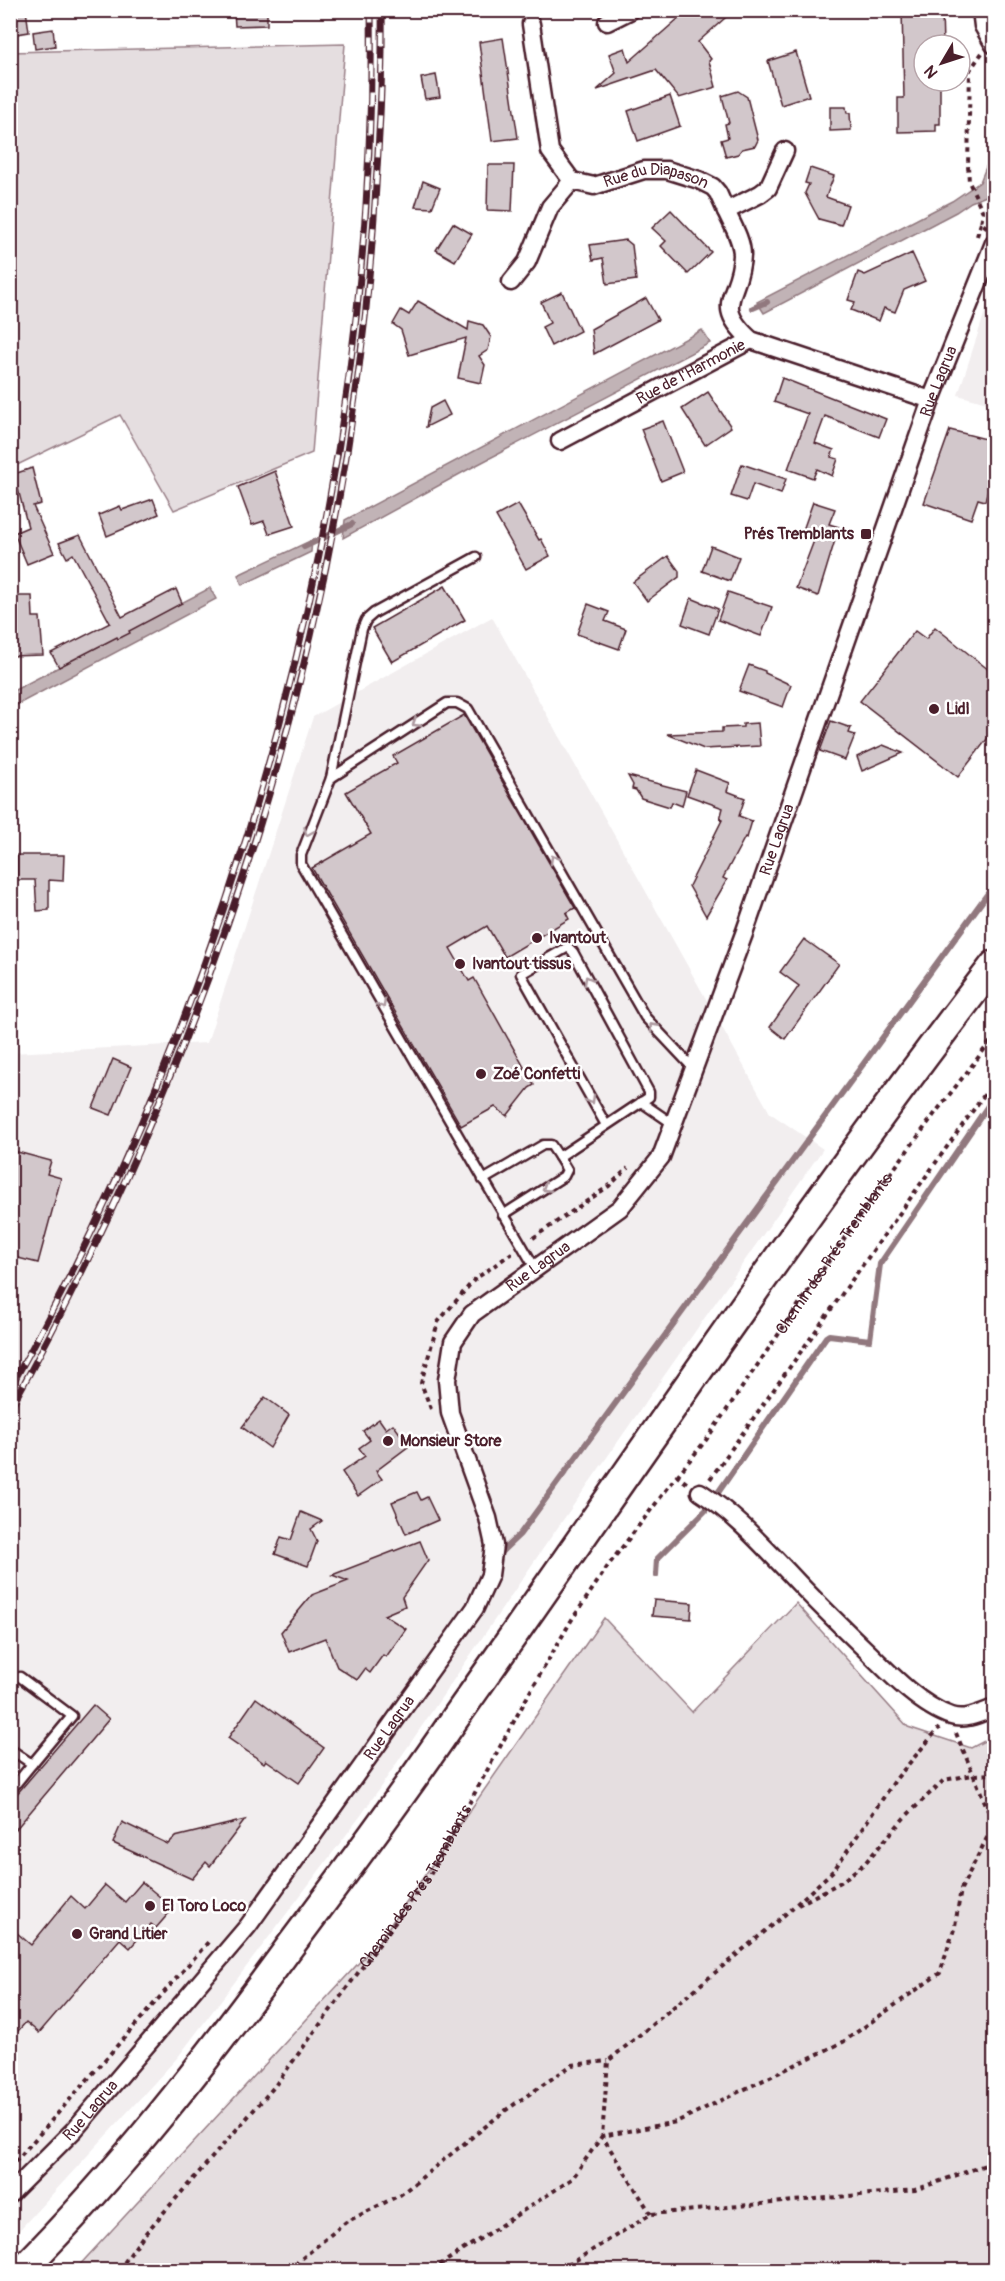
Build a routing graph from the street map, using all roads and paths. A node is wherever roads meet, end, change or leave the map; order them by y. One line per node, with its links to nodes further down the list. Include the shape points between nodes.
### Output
1 (631, 10): 3 (street)
2 (981, 10): 5 (street, via 983,26)
3 (607, 22)
4 (531, 24): 7 (street, via 550,151)
5 (993, 43): 9 (path, via 970,70 969,182 983,212 981,223)
6 (785, 151): 8 (street, Rue du Diapason, via 768,188)
7 (572, 181): 8 (street, Rue du Diapason, via 594,186 644,170 667,170 712,187); 11 (street, via 549,207 527,262)
8 (726, 211): 12 (street, Rue du Diapason, via 742,253 729,306 737,327)
9 (994, 234)
10 (994, 243): 13 (street, Rue Lagrua)
11 (512, 282)
12 (752, 340): 13 (street, Rue de l'Harmonie); 14 (street, Rue de l'Harmonie)
13 (932, 400): 19 (street, Rue Lagrua)
14 (560, 441)
15 (476, 557): 16 (lane, via 366,620)
16 (331, 778): 19 (lane, one-way to 16, via 645,1017 468,709 447,703); 25 (lane, one-way to 25, via 301,849 302,864)
17 (994, 965): 45 (main road, via 797,1229 391,1811 251,2000 144,2135)
18 (994, 1037): 28 (path, Chemin des Prés Tremblants, via 865,1208 726,1412)
19 (694, 1069): 22 (street, Rue Lagrua)
20 (994, 1081): 29 (path)
21 (641, 1102): 22 (lane); 23 (lane); 23 (lane, one-way to 23, via 650,1092 573,952 563,948 524,971 523,981)
22 (673, 1124): 27 (street, Rue Lagrua, via 661,1157 620,1208)
23 (606, 1125): 24 (lane)
24 (559, 1157): 25 (lane, via 551,1145 543,1145); 26 (lane, one-way to 26, via 567,1170 564,1176)
25 (483, 1180): 26 (lane)
26 (503, 1215): 27 (lane)
27 (535, 1268): 43 (street, Rue Lagrua, via 472,1314 453,1342 448,1365 450,1413 494,1545 490,1575 476,1608 248,1926 75,2129)
28 (677, 1476): 29 (path); 46 (path, Chemin des Prés Tremblants, via 571,1621 430,1875 274,2087 143,2236)
29 (700, 1492): 32 (street, via 745,1527 888,1672)
30 (20, 1677): 34 (lane, via 72,1716)
31 (994, 1708): 32 (street, via 973,1716)
32 (949, 1716): 36 (path); 39 (path, via 896,1779 834,1869)
33 (10, 1749): 34 (lane)
34 (32, 1764): 37 (lane)
35 (994, 1774): 36 (path)
36 (973, 1775): 38 (path); 39 (path, via 944,1780 865,1863 841,1882)
37 (10, 1791)
38 (994, 1824): 41 (path, via 961,1889 955,1926 940,1973 833,2047 676,2122)
39 (792, 1908): 40 (path)
40 (608, 2061): 41 (path); 47 (path, via 572,2065 506,2110 400,2195 346,2222)
41 (602, 2136): 44 (path); 48 (path, via 572,2179)
42 (994, 2162): 44 (path, via 915,2190)
43 (10, 2194)
44 (651, 2214): 49 (path)
45 (22, 2271)
46 (119, 2271)
47 (288, 2271)
48 (432, 2271)
49 (560, 2271)

